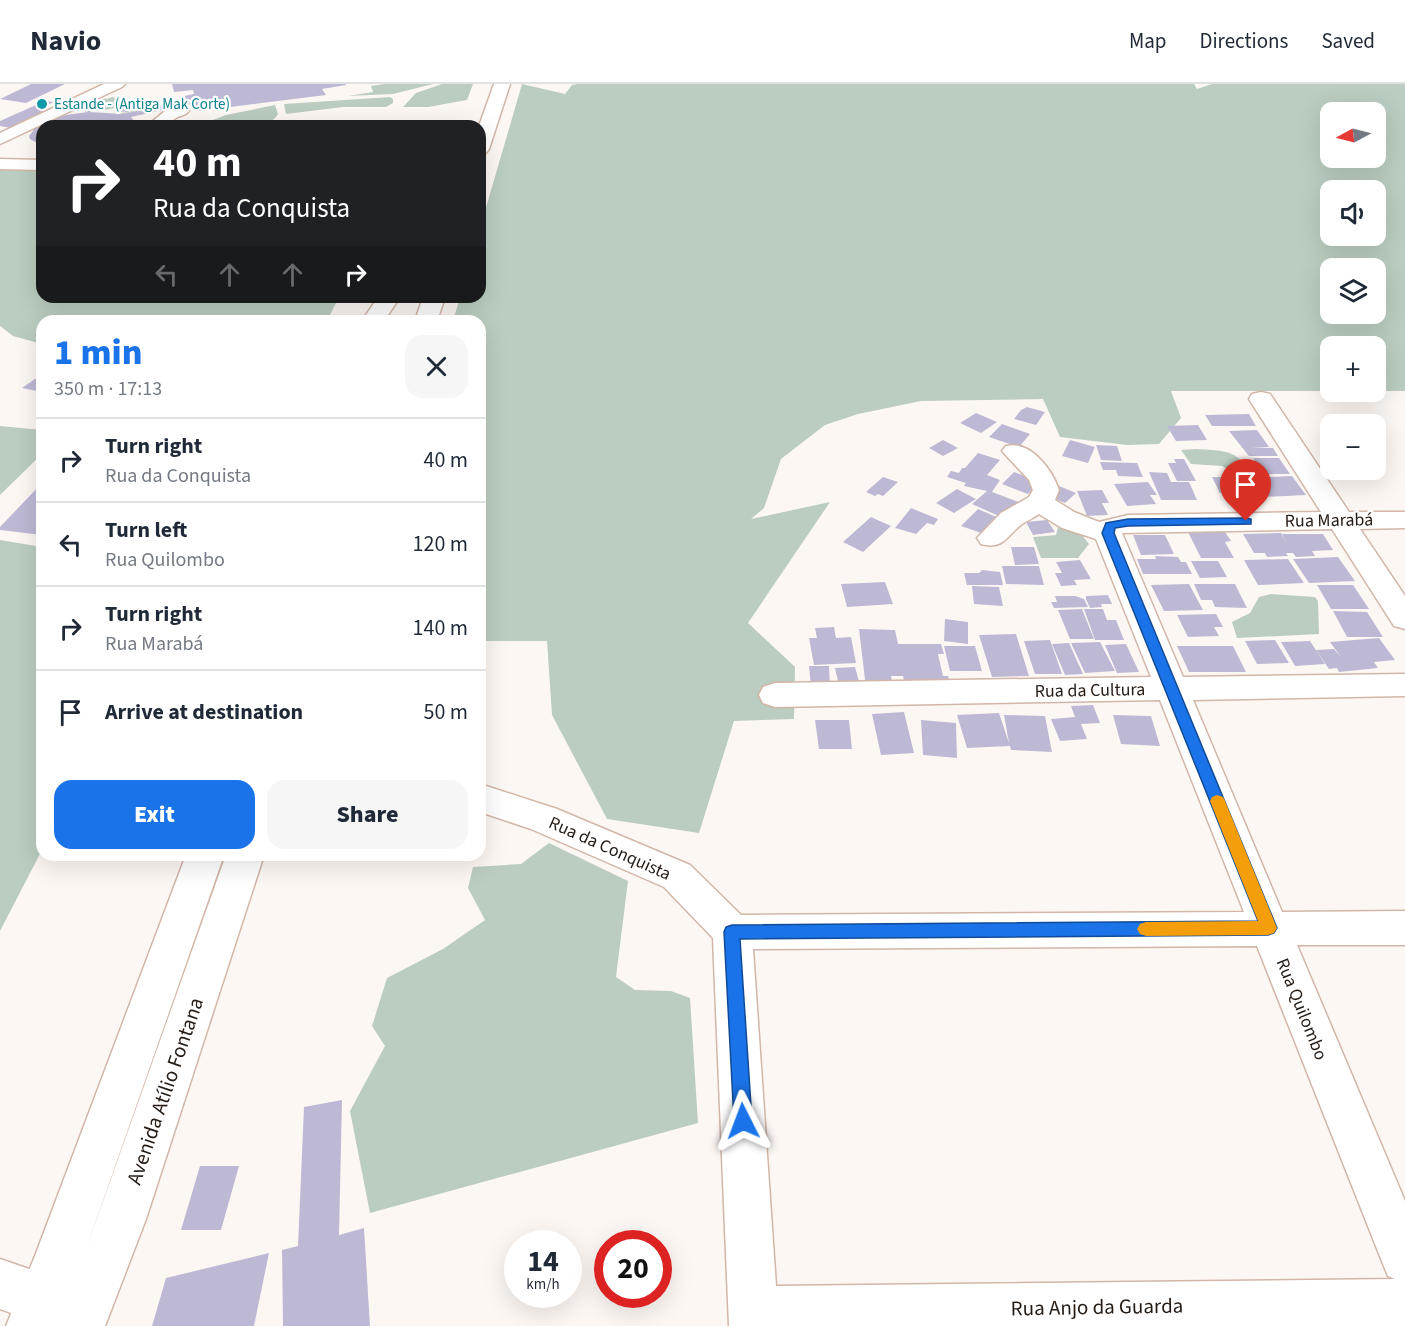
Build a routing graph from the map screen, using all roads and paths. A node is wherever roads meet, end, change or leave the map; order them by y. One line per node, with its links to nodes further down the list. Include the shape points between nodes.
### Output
1 (117, 84): 5 (street)
2 (490, 84): 7 (street)
3 (502, 84): 9 (street)
4 (181, 111): 6 (street)
5 (40, 120)
6 (163, 120)
7 (477, 120)
8 (36, 122): 10 (street)
9 (486, 131)
10 (0, 139)
11 (0, 164): 12 (street)
12 (36, 165)
13 (1261, 399): 16 (street)
14 (1015, 451): 15 (street, via 1042,478 1046,490)
15 (1040, 502): 18 (street, Rua Marabá, via 1058,517 1082,527); 19 (street, via 1011,519)
16 (1341, 520): 17 (street, Rua Marabá); 18 (street, Rua Marabá, via 1128,523); 20 (street)
17 (1405, 520)
18 (1109, 530): 22 (street, Rua Quilombo)
19 (991, 538)
20 (1405, 619)
21 (1405, 685): 22 (street, Rua da Cultura)
22 (1172, 688): 23 (street, Rua da Cultura); 27 (street, Rua Quilombo)
23 (775, 694)
24 (486, 800): 29 (street, Rua da Conquista, via 544,819 677,876)
25 (203, 861): 32 (street, via 59,1257)
26 (243, 861): 32 (street, Avenida Atílio Fontana, via 122,1219)
27 (1268, 928): 28 (street); 29 (street); 30 (street, Rua Quilombo)
28 (1405, 928)
29 (732, 932): 33 (street)
30 (1405, 1259)
31 (1405, 1304): 33 (street, Rua Anjo da Guarda)
32 (53, 1312)
33 (754, 1318)

